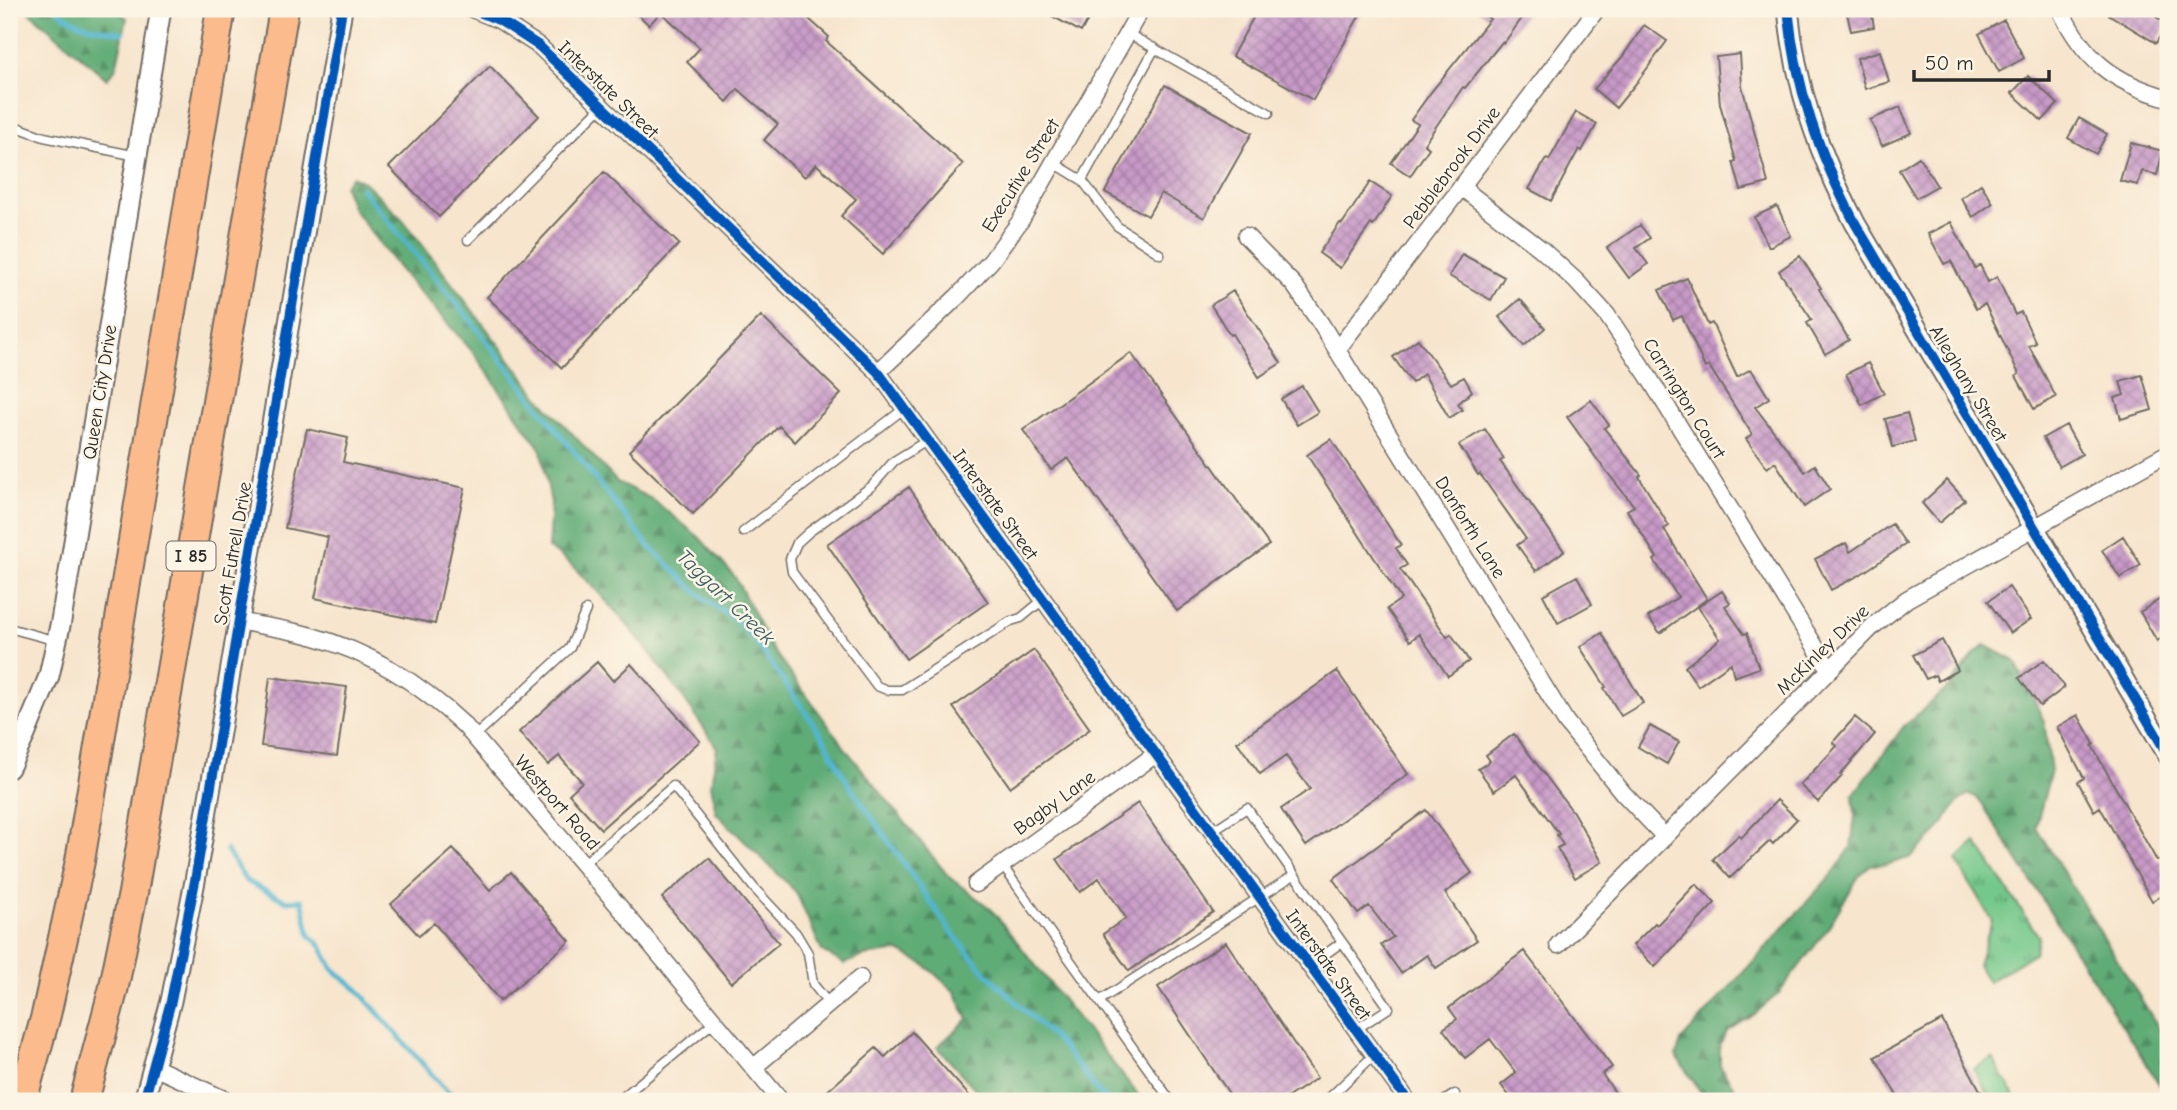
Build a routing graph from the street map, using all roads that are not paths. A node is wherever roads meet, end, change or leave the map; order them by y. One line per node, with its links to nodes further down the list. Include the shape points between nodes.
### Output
1 (161, 9): 16 (street, Queen City Drive)
2 (221, 9): 59 (highway, via 79,861)
3 (284, 9): 60 (highway, I 85, via 133,893)
4 (342, 9): 32 (street, Scott Futrell Drive)
5 (472, 9): 13 (street, Interstate Street, via 526,36)
6 (1141, 9): 10 (street, Executive Street)
7 (1598, 9): 19 (street, Pebblebrook Drive)
8 (1788, 9): 28 (street, Alleghany Street, via 1802,93 1831,176)
9 (2060, 9): 12 (street, via 2071,32 2107,71 2142,91)
10 (1128, 33): 11 (lane); 17 (street, Executive Street)
11 (1155, 48): 14 (lane); 18 (lane)
12 (2168, 98)
13 (602, 106): 21 (lane); 24 (street, Interstate Street)
14 (1269, 113)
15 (9, 124): 16 (lane, via 44,137)
16 (137, 156): 34 (street, Queen City Drive)
17 (1054, 163): 18 (lane); 24 (street, Executive Street, via 991,261)
18 (1082, 180): 22 (lane, via 1117,226)
19 (1461, 187): 23 (street, Pebblebrook Drive); 35 (street, Carrington Court, via 1541,249 1607,315)
20 (1246, 236): 23 (street, Danforth Lane, via 1294,285)
21 (468, 240)
22 (1160, 254)
23 (1337, 350): 41 (street, Danforth Lane, via 1566,722)
24 (878, 372): 25 (street, Interstate Street)
25 (905, 408): 26 (street, Interstate Street); 29 (lane)
26 (928, 440): 30 (street, Interstate Street); 30 (lane, via 894,461 872,486 808,532 790,559 792,572 877,686 887,690 902,690 1021,618)
27 (2168, 453): 28 (street, McKinley Drive)
28 (2034, 528): 35 (street, McKinley Drive, via 1907,599); 38 (street, Alleghany Street)
29 (743, 533)
30 (1044, 599): 37 (street, Interstate Street)
31 (586, 610): 36 (lane, via 570,648)
32 (238, 621): 36 (street, Westport Road, via 308,635 372,658 435,698); 56 (street, Scott Futrell Drive, via 195,881)
33 (9, 628): 34 (lane)
34 (57, 641): 39 (street, Queen City Drive, via 49,676)
35 (1829, 669): 41 (street, McKinley Drive)
36 (474, 737): 42 (street, Westport Road)
37 (1156, 754): 40 (street, Interstate Street); 43 (street, Bagby Lane)
38 (2168, 755)
39 (9, 768)
40 (1212, 831): 44 (lane, via 1247,808); 46 (street, Interstate Street)
41 (1665, 837): 48 (street, McKinley Drive)
42 (583, 864): 52 (lane, via 673,786 796,933 808,953 813,984); 53 (street, Westport Road)
43 (1002, 865): 45 (street, Bagby Lane); 51 (lane)
44 (1294, 875): 46 (lane); 47 (lane)
45 (976, 884)
46 (1261, 898): 49 (street, Interstate Street); 51 (lane)
47 (1342, 942): 49 (lane); 54 (lane, via 1390,1007)
48 (1558, 945)
49 (1309, 966): 54 (street, Interstate Street)
50 (860, 978): 52 (street)
51 (1099, 1001): 65 (lane)
52 (829, 1004): 57 (street)
53 (715, 1021): 57 (street, Westport Road); 63 (lane)
54 (1355, 1030): 55 (street, Interstate Street)
55 (1374, 1055): 66 (lane); 67 (street, Interstate Street)
56 (153, 1067): 61 (street, Scott Futrell Drive); 62 (street)
57 (753, 1068): 64 (street, Westport Road)
58 (1455, 1094): 68 (lane)
59 (22, 1101)
60 (84, 1101)
61 (144, 1101)
62 (228, 1101)
63 (618, 1101)
64 (781, 1101)
65 (1171, 1101)
66 (1326, 1101)
67 (1408, 1101)
68 (1444, 1101)

